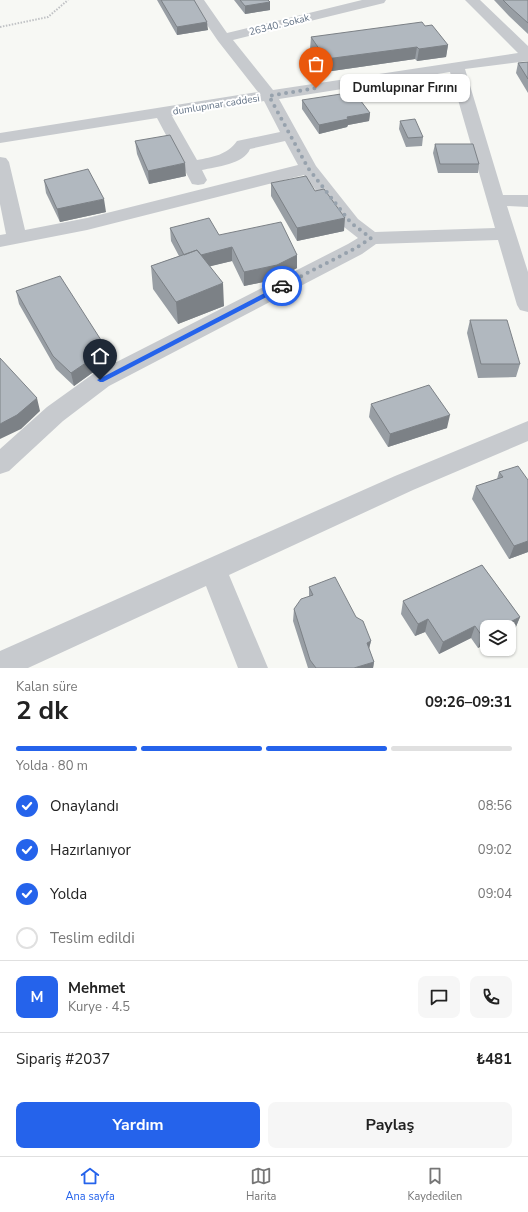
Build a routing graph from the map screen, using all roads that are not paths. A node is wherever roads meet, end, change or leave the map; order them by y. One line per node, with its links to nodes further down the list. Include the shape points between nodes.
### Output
1 (197, 0): 4 (street)
2 (380, 0): 4 (street, 26340. Sokak)
3 (472, 0): 5 (street)
4 (223, 38): 7 (street)
5 (528, 55): 6 (street, dumlupınar caddesi)
6 (456, 66): 7 (street, dumlupınar caddesi); 15 (street)
7 (269, 96): 8 (street, dumlupınar caddesi); 9 (street)
8 (162, 112): 10 (street, dumlupınar caddesi); 12 (street)
9 (290, 135): 12 (street, via 243,145 240,152 219,161); 13 (street)
10 (0, 138)
11 (0, 162): 19 (street)
12 (191, 167): 14 (street)
13 (308, 168): 14 (street); 18 (street, via 351,223)
14 (206, 195): 19 (street)
15 (496, 200): 16 (street); 17 (street)
16 (528, 201)
17 (506, 234): 18 (street); 20 (street)
18 (371, 238): 22 (street, via 100,380 56,414)
19 (8, 240)
20 (528, 305)
21 (528, 431): 23 (street, via 404,483)
22 (0, 464)
23 (213, 570): 24 (street); 25 (street)
24 (0, 666)
25 (253, 668)

